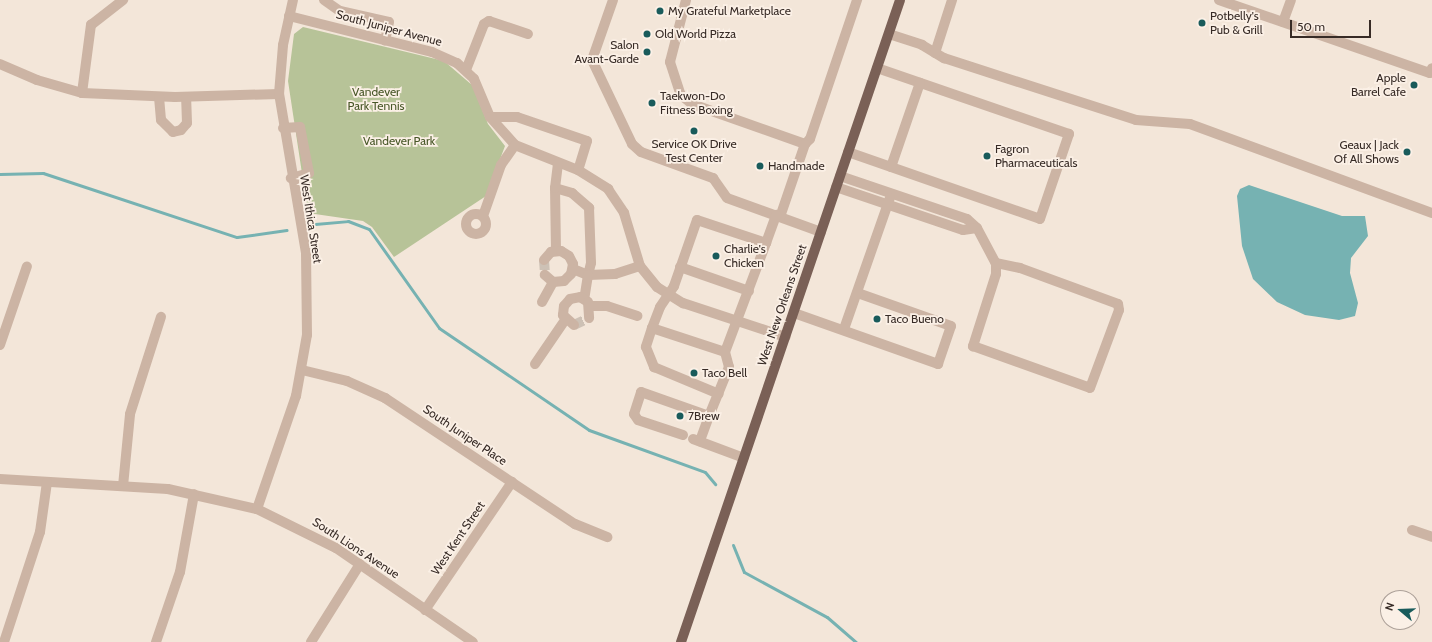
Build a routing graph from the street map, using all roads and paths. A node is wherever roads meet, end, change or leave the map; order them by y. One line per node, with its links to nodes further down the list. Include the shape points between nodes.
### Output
1 (123, 0): 22 (street, via 91,25)
2 (293, 0): 11 (street, West Ithica Street)
3 (324, 0): 15 (street, via 340,11 389,22)
4 (613, 0): 42 (street, via 592,60 632,144 641,152 713,178 727,198)
5 (686, 0): 28 (street, via 670,62 681,95 692,104)
6 (857, 0): 28 (street, via 810,139)
7 (900, 0): 14 (main road, West New Orleans Street)
8 (952, 0): 16 (street)
9 (1222, 0): 12 (street)
10 (1291, 0): 12 (street)
11 (289, 16): 15 (street, South Juniper Avenue); 23 (street, West Ithica Street)
12 (1284, 22): 19 (street, via 1430,73)
13 (528, 34): 20 (street, via 489,21 484,24)
14 (889, 34): 16 (street); 18 (main road, West New Orleans Street)
15 (386, 41): 20 (street, South Juniper Avenue, via 445,56)
16 (935, 53): 40 (street, via 1136,120 1190,124)
17 (0, 64): 22 (street, via 37,80)
18 (877, 68): 21 (street); 30 (main road, West New Orleans Street)
19 (1432, 68)
20 (466, 70): 26 (street, South Juniper Avenue)
21 (920, 83): 32 (street); 32 (street, via 1069,134 1040,219)
22 (82, 93): 25 (street)
23 (279, 94): 24 (street); 27 (street, West Ithica Street)
24 (186, 96): 25 (street); 25 (street, via 187,123 181,130 173,132 161,120)
25 (159, 97)
26 (490, 117): 29 (street, South Juniper Avenue); 33 (street, via 517,117 587,141)
27 (283, 128): 35 (street, West Ithica Street); 35 (street, via 300,127 309,173)
28 (805, 144): 42 (street)
29 (515, 145): 31 (street, South Juniper Avenue); 41 (street, via 502,165)
30 (848, 152): 32 (street); 34 (main road, West New Orleans Street)
31 (558, 164): 33 (street, South Juniper Avenue); 37 (street)
32 (891, 167)
33 (578, 170): 50 (street, South Juniper Avenue, via 596,179 618,201)
34 (840, 176): 36 (main road, West New Orleans Street); 38 (street)
35 (291, 178): 72 (street, West Ithica Street, via 306,253 307,335)
36 (836, 187): 39 (street); 44 (main road, West New Orleans Street)
37 (555, 188): 46 (street); 54 (street, via 572,193 590,208 591,263)
38 (892, 192): 39 (street); 43 (street, via 967,219)
39 (888, 205): 43 (street, via 963,230); 57 (street)
40 (1432, 213)
41 (482, 216)
42 (778, 216): 44 (street); 45 (street)
43 (977, 228): 48 (street)
44 (821, 232): 61 (main road, West New Orleans Street)
45 (766, 243): 51 (street, via 697,220); 56 (street)
46 (556, 251): 47 (street); 52 (street, via 569,256)
47 (544, 260)
48 (996, 263): 48 (street, via 996,274 973,346 1090,388 1119,310 1118,304 1020,268)
49 (27, 266): 69 (street)
50 (640, 266): 54 (street, via 615,274); 58 (street, South Juniper Avenue)
51 (680, 267): 56 (street); 58 (street)
52 (573, 269): 54 (street); 55 (street, via 564,281)
53 (545, 275): 55 (street)
54 (588, 275): 60 (street)
55 (553, 282): 59 (street)
56 (749, 291): 65 (street)
57 (858, 293): 67 (street); 67 (street, via 951,326 938,364)
58 (669, 296): 65 (street, South Juniper Avenue); 66 (street, via 660,307)
59 (542, 302)
60 (587, 303): 62 (street, via 607,306); 64 (street); 71 (street, via 575,297 566,302 563,310 570,323)
61 (794, 312): 67 (street); 68 (main road, West New Orleans Street)
62 (637, 316)
63 (161, 317): 80 (street, via 130,414)
64 (589, 318)
65 (737, 322): 68 (street, South Juniper Avenue); 70 (street)
66 (652, 328): 70 (street); 73 (street, via 646,347 654,367)
67 (844, 329)
68 (786, 337): 76 (main road, West New Orleans Street)
69 (0, 345)
70 (725, 352): 73 (street, via 729,367)
71 (535, 364)
72 (302, 370): 79 (street, South Juniper Place, via 347,381 380,396); 82 (street, West Ithica Street)
73 (719, 394): 74 (street)
74 (709, 416): 75 (street, via 641,392 634,414 638,420); 76 (street, via 696,440)
75 (683, 435)
76 (744, 458): 92 (main road, West New Orleans Street)
77 (0, 479): 78 (street, South Lions Avenue)
78 (46, 482): 80 (street, South Lions Avenue); 88 (street, via 40,532)
79 (512, 482): 85 (street, South Juniper Place, via 575,524); 87 (street, West Kent Street)
80 (123, 486): 81 (street, South Lions Avenue)
81 (194, 494): 82 (street, South Lions Avenue); 89 (street, via 182,564)
82 (257, 509): 86 (street, South Lions Avenue, via 301,528)
83 (1412, 530): 84 (street)
84 (1432, 537)
85 (607, 538)
86 (360, 564): 87 (street, South Lions Avenue); 90 (street)
87 (425, 610): 91 (street, South Lions Avenue)
88 (4, 642)
89 (156, 642)
90 (311, 642)
91 (473, 642)
92 (681, 642)

